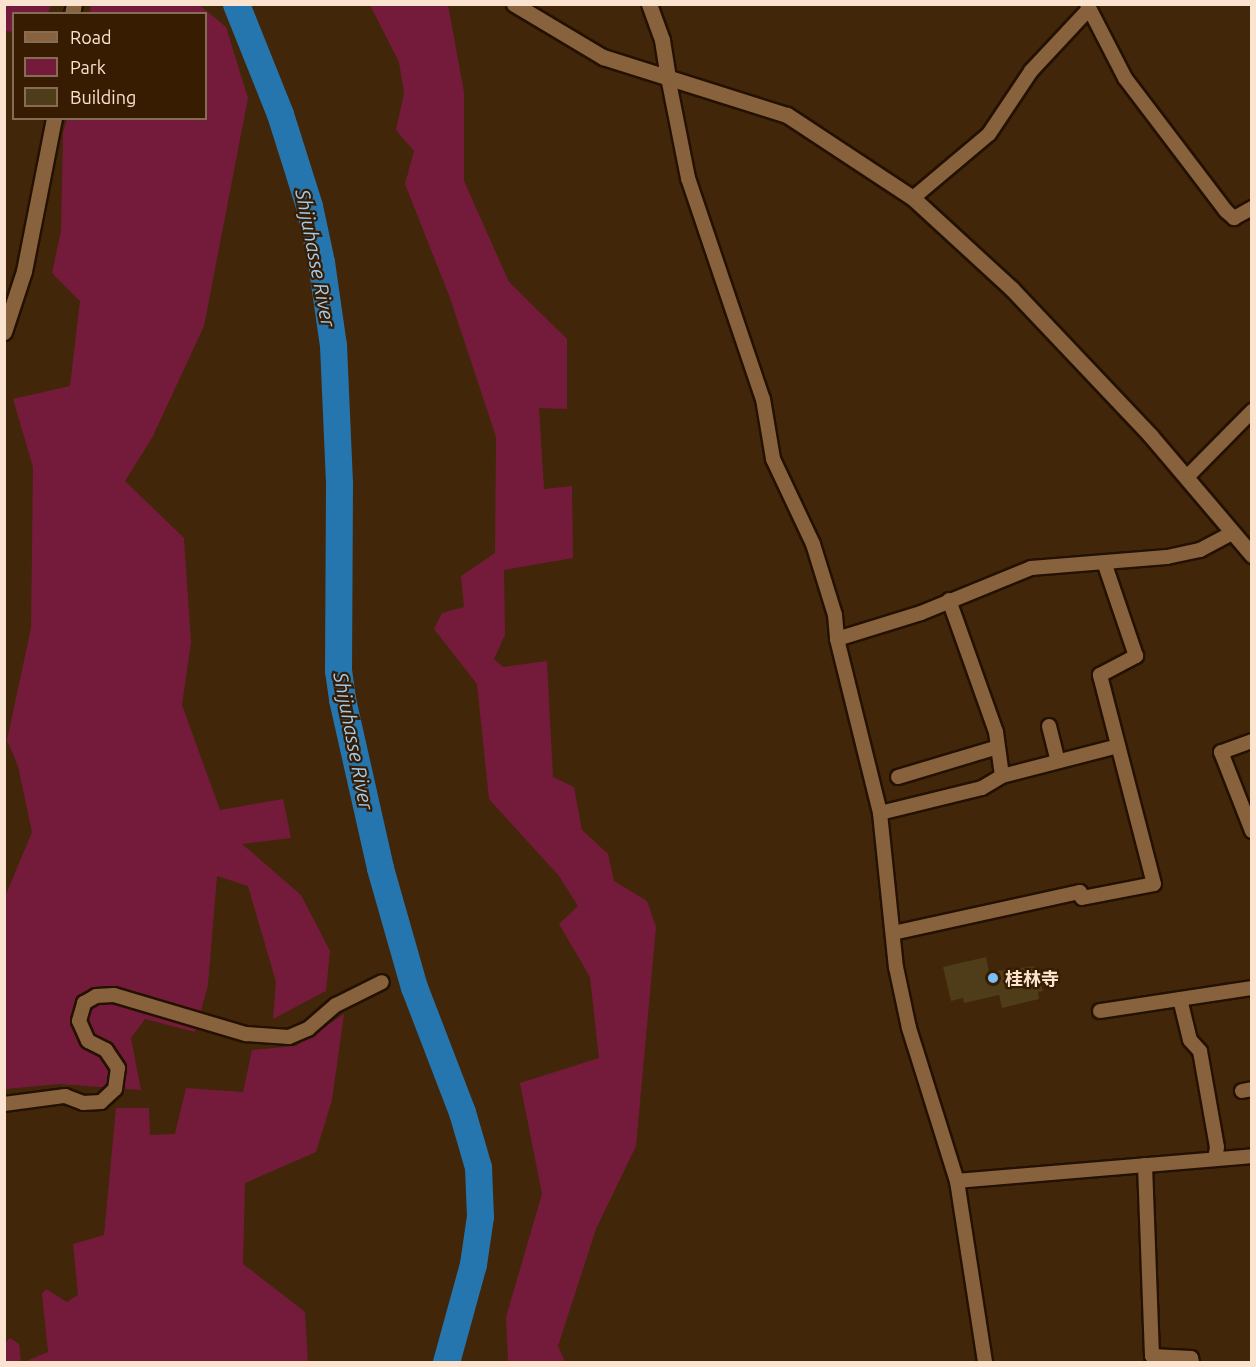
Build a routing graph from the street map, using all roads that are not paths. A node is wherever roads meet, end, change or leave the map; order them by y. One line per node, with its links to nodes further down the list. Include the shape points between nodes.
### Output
1 (514, 4): 4 (street, via 603,57)
2 (648, 4): 4 (street, via 662,40)
3 (1088, 7): 6 (street, via 1030,71 989,134); 7 (street, via 1125,78 1226,211 1234,218)
4 (668, 77): 6 (street, via 787,115); 15 (street, via 688,178 763,399 773,459 813,544 835,615)
5 (54, 120): 8 (street, via 24,271)
6 (913, 198): 10 (street, via 1012,289)
7 (1251, 208)
8 (4, 332)
9 (1251, 411): 10 (street)
10 (1187, 477): 11 (street)
11 (1232, 533): 12 (street); 13 (street, via 1200,550)
12 (1251, 555)
13 (1104, 562): 14 (street, via 1032,568); 18 (street, via 1136,656 1100,675)
14 (949, 600): 15 (street, via 921,613); 19 (street, via 980,683)
15 (837, 639): 23 (street)
16 (1049, 726): 20 (street)
17 (1251, 741): 24 (street, via 1221,752)
18 (1118, 746): 20 (street); 25 (street, via 1154,884 1082,898 1080,892)
19 (998, 747): 21 (street); 22 (street)
20 (1058, 761): 21 (street)
21 (1002, 776): 23 (street, via 982,788)
22 (898, 777)
23 (880, 813): 25 (street)
24 (1251, 831)
25 (892, 933): 34 (street, via 909,1028)
26 (382, 981): 30 (street, via 336,1005 308,1029 289,1037 246,1034 114,996 96,996 84,1004 79,1021 88,1041 106,1050 118,1068 114,1089 101,1102 65,1096)
27 (1251, 988): 28 (street)
28 (1180, 999): 29 (street); 32 (street, via 1190,1040 1200,1051 1217,1147)
29 (1100, 1011)
30 (4, 1104)
31 (1251, 1156): 32 (street)
32 (1215, 1160): 33 (street)
33 (1145, 1165): 34 (street); 35 (street)
34 (957, 1181): 36 (street)
35 (1152, 1359): 37 (street, via 1191,1358)
36 (985, 1362)
37 (1192, 1362)

